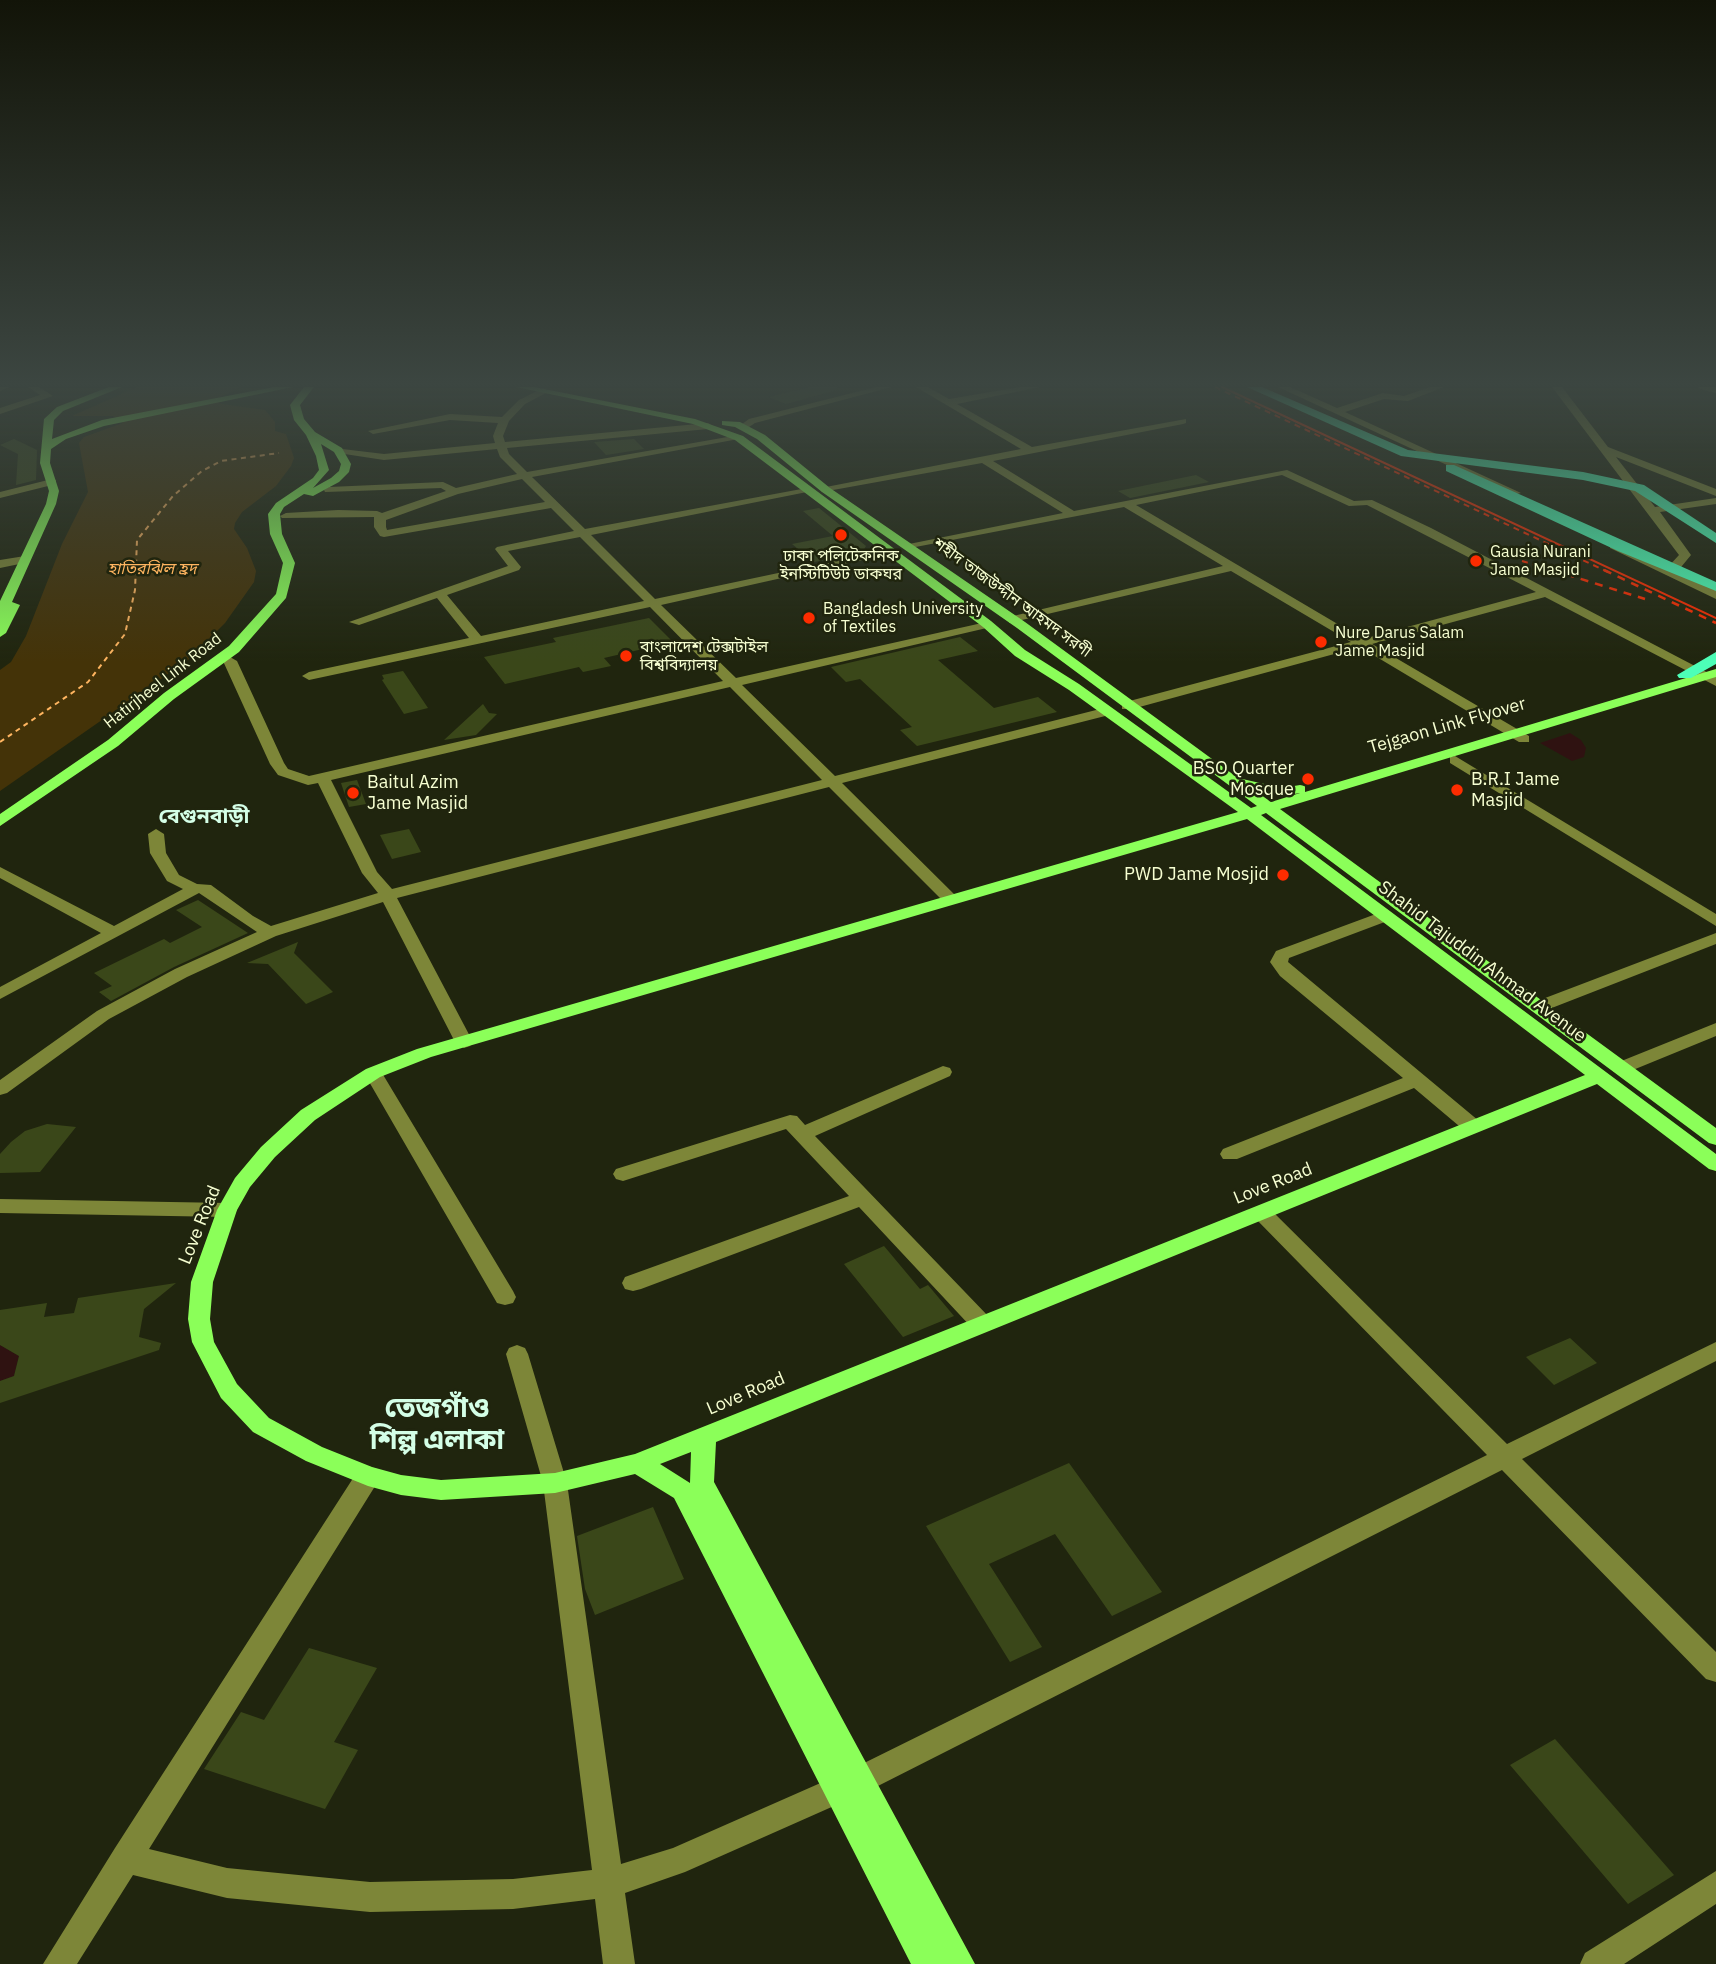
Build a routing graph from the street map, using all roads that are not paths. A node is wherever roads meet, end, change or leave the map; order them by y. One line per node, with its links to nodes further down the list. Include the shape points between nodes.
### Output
1 (51, 479): 24 (main road)
2 (62, 479): 57 (main road, via 60,508)
3 (318, 479): 37 (main road, via 275,510)
4 (335, 479): 37 (main road, via 286,508)
5 (418, 479): 25 (street)
6 (453, 479): 26 (street)
7 (505, 479): 26 (street)
8 (529, 479): 33 (street)
9 (800, 479): 27 (main road, শহীদ তাজউদ্দীন আহমদ সরণী)
10 (800, 479): 27 (main road, শহীদ তাজউদ্দীন আহমদ সরণী)
11 (802, 479): 27 (main road)
12 (876, 479): 27 (street)
13 (1015, 479): 35 (street)
14 (1245, 479): 32 (street)
15 (1299, 479): 50 (street, via 1353,504 1368,502)
16 (1451, 479): 41 (highway)
17 (1474, 479): 41 (highway)
18 (1484, 479): 47 (street)
19 (1561, 479): 46 (highway, via 1542,489 1558,506)
20 (1587, 479): 21 (highway)
21 (1601, 479): 39 (highway, via 1648,492)
22 (1629, 479): 34 (street)
23 (1680, 479): 29 (street)
24 (52, 482): 30 (street); 43 (main road, via 51,504)
25 (344, 482)
26 (449, 489): 28 (street); 36 (street)
27 (816, 489): 38 (street); 40 (main road, শহীদ তাজউদ্দীন আহমদ সরণী); 42 (main road, শহীদ তাজউদ্দীন আহমদ সরণী)
28 (329, 490)
29 (1716, 493)
30 (0, 495)
31 (1716, 501): 34 (street)
32 (1125, 503): 35 (street); 45 (street)
33 (554, 504): 36 (street, via 384,534); 38 (street)
34 (1654, 510): 47 (street, via 1685,555 1670,572)
35 (1072, 514): 40 (street)
36 (380, 519): 37 (street, via 377,514 338,513)
37 (280, 522): 63 (main road, Hatirjheel Link Road, via 294,561 294,577 286,598); 82 (main road, Hatirjheel Link Road, via 289,563 285,591 240,643 113,743)
38 (581, 534): 49 (street, via 501,549 515,568); 52 (street)
39 (1716, 539)
40 (909, 547): 55 (main road, শহীদ তাজউদ্দীন আহমদ সরণী)
41 (1623, 548): 48 (highway)
42 (892, 552): 52 (street); 56 (main road, শহীদ তাজউদ্দীন আহমদ সরণী)
43 (25, 560): 44 (street); 53 (main road)
44 (0, 564)
45 (1233, 567): 55 (street); 60 (street)
46 (1716, 574)
47 (1675, 576): 51 (street)
48 (1716, 587)
49 (439, 593): 54 (street); 58 (street)
50 (1547, 593): 60 (street); 68 (street)
51 (1716, 594)
52 (653, 603): 58 (street); 69 (street)
53 (0, 614)
54 (355, 622)
55 (1017, 622): 56 (main road, via 1009,630); 61 (main road, শহীদ তাজউদ্দীন আহমদ সরণী)
56 (987, 624): 59 (main road, শহীদ তাজউদ্দীন আহমদ সরণী); 69 (street)
57 (0, 632)
58 (476, 638): 67 (street)
59 (1007, 642): 61 (main road, via 1020,637); 71 (main road, শহীদ তাজউদ্দীন আহমদ সরণী)
60 (1362, 642): 70 (street); 72 (street)
61 (1044, 645): 70 (main road, শহীদ তাজউদ্দীন আহমদ সরণী)
62 (1716, 657): 66 (highway)
63 (230, 660): 76 (street, via 266,745 283,772 301,780); 83 (main road, Hatirjheel Link Road, via 126,744)
64 (1716, 666): 66 (main road, Tejgaon Link Flyover)
65 (1716, 673): 75 (main road, Tejgaon Link Flyover)
66 (1685, 675): 75 (main road, Tejgaon Link Flyover)
67 (309, 676)
68 (1716, 682)
69 (734, 683): 76 (street); 77 (street)
70 (1127, 706): 73 (main road, শহীদ তাজউদ্দীন আহমদ সরণী)
71 (1108, 711): 77 (street); 78 (main road, শহীদ তাজউদ্দীন আহমদ সরণী)
72 (1524, 739)
73 (1193, 755): 79 (main road, via 1250,787); 80 (main road, শহীদ তাজউদ্দীন আহমদ সরণী)
74 (1455, 760): 93 (street)
75 (1363, 775): 79 (main road, Love Road)
76 (323, 778): 89 (street, via 370,873)
77 (833, 782): 89 (street); 91 (street)
78 (1223, 794): 80 (main road, Shahid Tajuddin Ahmad Avenue); 85 (main road, via 1227,807 1223,815 1161,833)
79 (1295, 794): 80 (main road, Love Road); 81 (main road)
80 (1257, 808): 81 (main road, শহীদ তাজউদ্দীন আহমদ সরণী); 85 (main road, Love Road); 90 (main road, Shahid Tajuddin Ahmad Avenue)
81 (1281, 819): 88 (main road, শহীদ তাজউদ্দীন আহমদ সরণী)
82 (0, 821)
83 (0, 833)
84 (156, 834): 87 (street, via 158,853 173,878)
85 (1144, 844): 91 (main road, Love Road)
86 (0, 872): 95 (street)
87 (195, 889): 94 (street, via 205,888); 95 (street)
88 (1380, 892): 90 (main road); 98 (main road, শহীদ তাজউদ্দীন আহমদ সরণী)
89 (388, 895): 94 (street); 100 (street)
90 (1361, 898): 92 (main road, Shahid Tajuddin Ahmad Avenue)
91 (951, 900): 100 (main road, Love Road)
92 (1384, 916): 104 (main road, Shahid Tajuddin Ahmad Avenue); 105 (street, via 1282,955 1279,962)
93 (1716, 921)
94 (270, 932): 106 (street, via 125,1002)
95 (114, 933): 97 (street)
96 (1716, 938): 98 (street)
97 (0, 994)
98 (1538, 1007): 101 (main road, শহীদ তাজউদ্দীন আহমদ সরণী)
99 (1716, 1029): 101 (street)
100 (464, 1042): 103 (main road, Love Road)
101 (1621, 1068): 109 (main road, শহীদ তাজউদ্দীন আহমদ সরণী)
102 (943, 1072): 108 (street)
103 (373, 1073): 115 (main road, Love Road, via 286,1134 242,1183); 118 (street)
104 (1599, 1076): 107 (main road, Love Road); 111 (main road, Shahid Tajuddin Ahmad Avenue)
105 (1416, 1080): 107 (street); 110 (street)
106 (0, 1086)
107 (1472, 1126): 116 (main road, Love Road)
108 (802, 1134): 112 (street, via 790,1121); 113 (street)
109 (1716, 1138)
110 (1230, 1154)
111 (1716, 1164)
112 (623, 1174)
113 (863, 1198): 117 (street); 119 (street)
114 (0, 1206): 115 (street)
115 (226, 1210): 125 (main road, Love Road, via 200,1301 203,1342 216,1370 261,1425)
116 (1262, 1213): 119 (main road, Love Road); 123 (street)
117 (633, 1283)
118 (505, 1297)
119 (981, 1323): 122 (main road, Love Road)
120 (1716, 1351): 123 (street)
121 (517, 1354): 126 (street)
122 (704, 1436): 124 (main road, Love Road); 127 (main road)
123 (1504, 1456): 128 (street); 129 (street)
124 (638, 1463): 126 (main road, Love Road); 127 (main road)
125 (368, 1476): 126 (main road, Love Road, via 441,1490); 130 (street)
126 (555, 1483): 131 (street)
127 (692, 1487): 129 (main road)
128 (1716, 1670)
129 (849, 1786): 131 (street, via 675,1862); 135 (main road); 136 (main road)
130 (125, 1858): 131 (street, via 227,1883 370,1897 513,1894); 133 (street)
131 (608, 1883): 134 (street)
132 (1716, 1886): 137 (street)
133 (59, 1964)
134 (619, 1964)
135 (928, 1964)
136 (959, 1964)
137 (1596, 1964)

